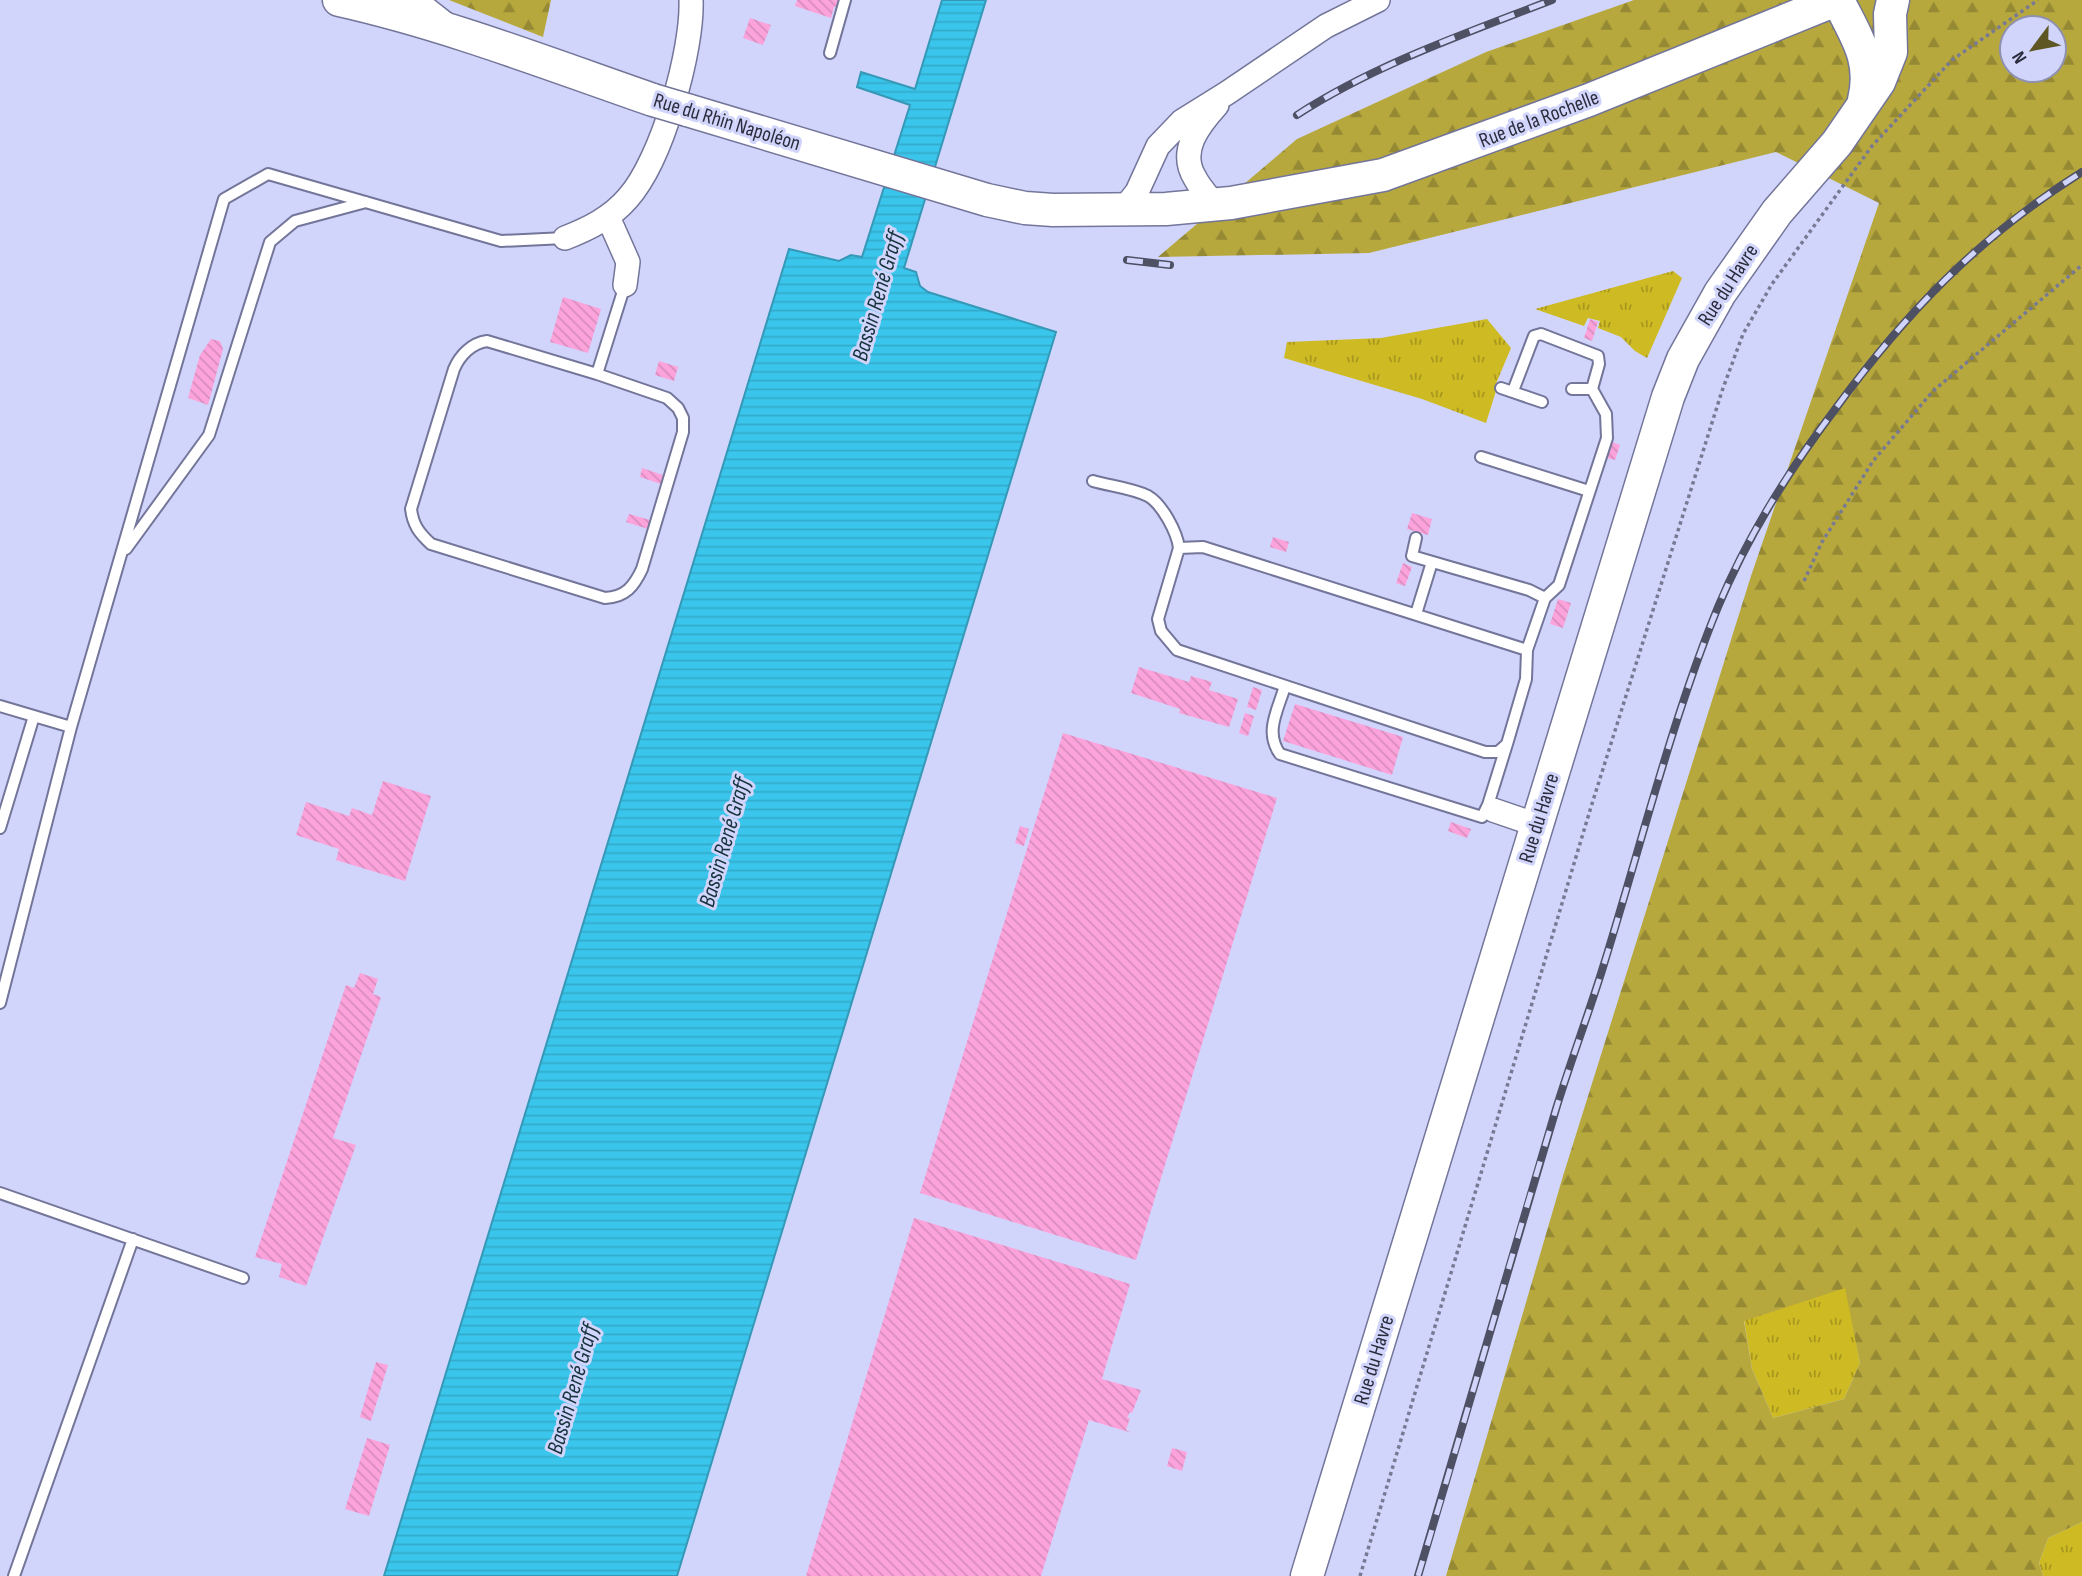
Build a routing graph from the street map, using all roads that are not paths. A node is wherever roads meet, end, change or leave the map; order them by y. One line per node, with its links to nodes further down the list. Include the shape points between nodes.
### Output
1 (339, 0): 8 (main road, Rue du Rhin Napoléon)
2 (415, 0): 9 (street)
3 (691, 0): 16 (street, via 690,37 665,129 639,183)
4 (845, 0): 10 (lane)
5 (1378, 0): 11 (street, via 1326,26)
6 (1837, 0): 12 (main road, Rue du Havre, via 1865,57 1868,73); 14 (main road, Rue de la Rochelle, via 1639,81 1416,164 1338,185)
7 (1892, 0): 12 (main road, Rue du Havre, via 1891,52 1879,82)
8 (377, 4): 9 (main road, Rue du Rhin Napoléon)
9 (467, 36): 15 (main road, Rue du Rhin Napoléon, bridge, via 653,100 940,186 1025,208)
10 (830, 53)
11 (1227, 93): 14 (street, via 1195,134 1188,156 1194,177); 15 (street, via 1170,132)
12 (1862, 105): 41 (main road, Rue du Havre, via 1837,143 1745,256 1683,359)
13 (368, 201): 17 (lane, via 501,241); 30 (lane, via 295,221 270,242 209,435); 30 (lane, via 268,174 225,199)
14 (1223, 204): 15 (main road, Rue du Rhin Napoléon)
15 (1122, 211)
16 (608, 216): 17 (street); 18 (street, via 628,262)
17 (565, 239)
18 (625, 285): 19 (lane)
19 (597, 373): 19 (lane, via 487,341 468,350 454,369 411,509 419,533 431,544 605,597 625,593 642,569 683,432 683,418 667,398)
20 (1501, 388): 23 (lane)
21 (1572, 389): 22 (lane)
22 (1592, 389): 23 (lane, via 1598,356 1541,334 1534,336); 27 (lane, via 1606,414 1606,438)
23 (1513, 391): 24 (lane)
24 (1542, 402)
25 (1481, 457): 27 (lane)
26 (1093, 481): 29 (lane, via 1149,497 1170,521)
27 (1589, 491): 32 (lane, via 1559,585)
28 (1416, 538): 31 (lane, via 1412,556)
29 (1179, 548): 33 (lane, via 1203,547); 35 (lane, via 1158,619 1169,643 1177,650)
30 (121, 556): 38 (lane)
31 (1432, 562): 32 (lane); 33 (lane)
32 (1545, 598): 34 (lane)
33 (1416, 614): 34 (lane)
34 (1527, 650): 39 (lane, via 1526,679)
35 (1285, 686): 39 (lane, via 1485,752 1498,752); 40 (lane, via 1270,734 1280,754 1482,817)
36 (0, 706): 37 (lane)
37 (34, 716): 38 (lane); 42 (lane)
38 (71, 727): 43 (lane)
39 (1507, 744): 40 (lane)
40 (1490, 809): 41 (street)
41 (1537, 825): 48 (main road, Rue du Havre)
42 (0, 828)
43 (0, 1003)
44 (0, 1193): 45 (lane)
45 (132, 1240): 46 (lane); 47 (lane)
46 (243, 1278)
47 (13, 1576)
48 (1307, 1576)

